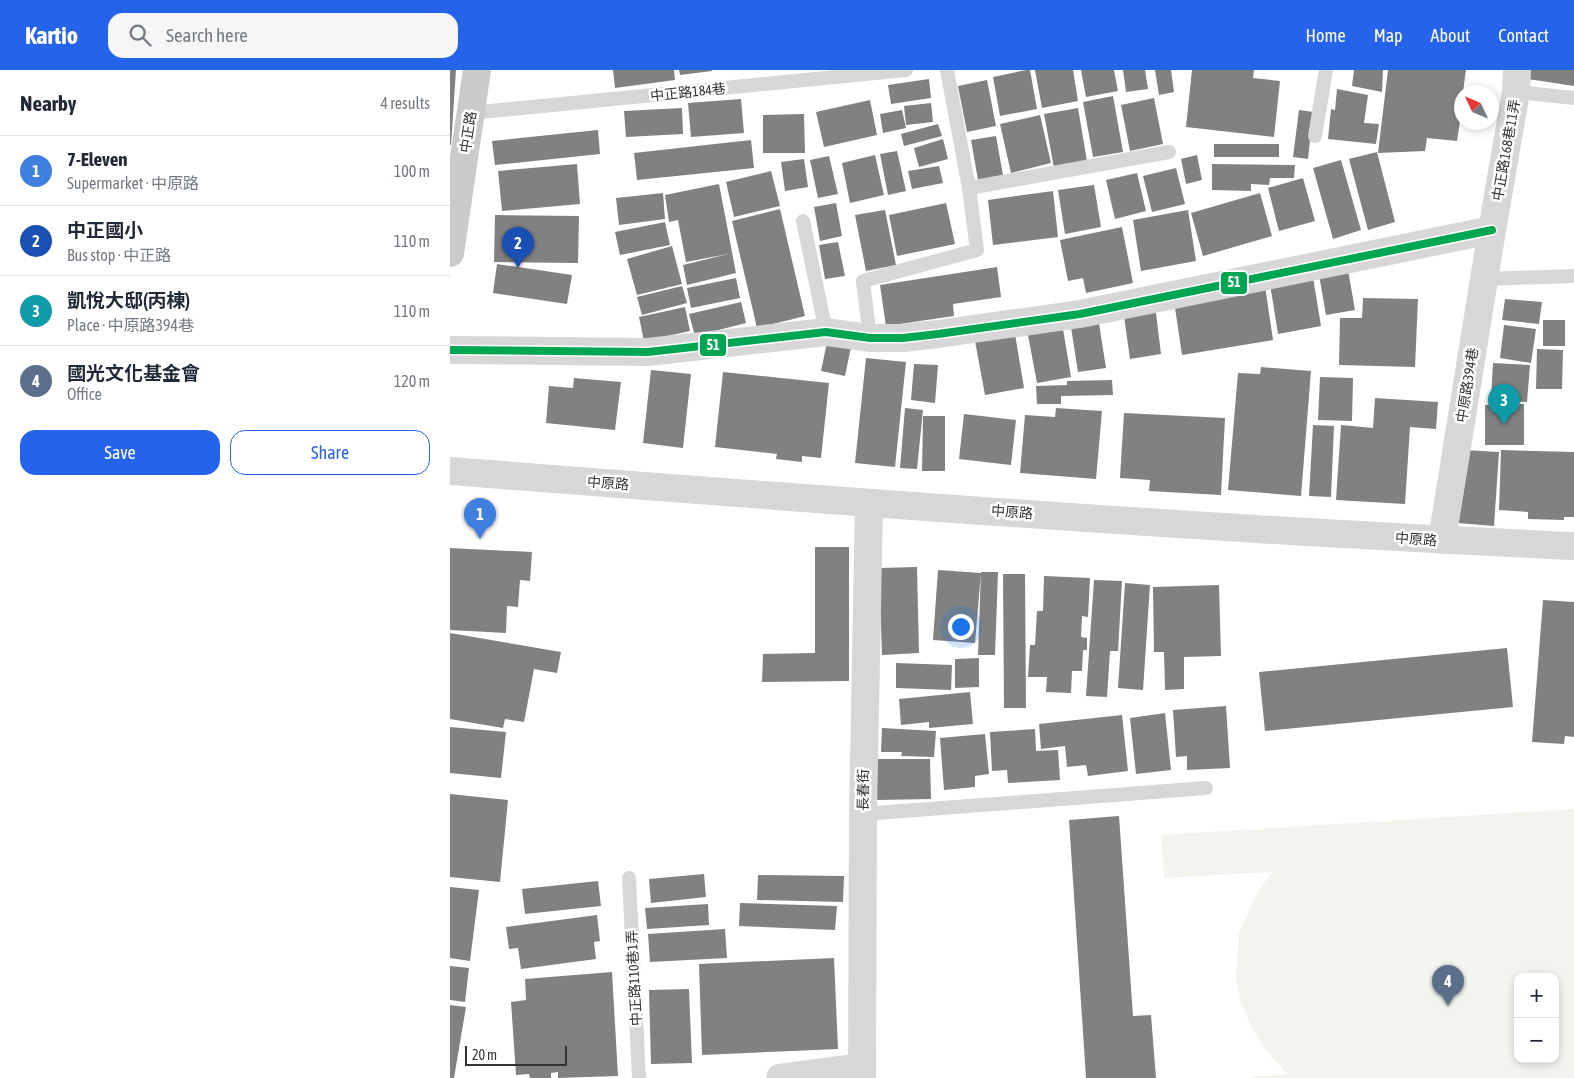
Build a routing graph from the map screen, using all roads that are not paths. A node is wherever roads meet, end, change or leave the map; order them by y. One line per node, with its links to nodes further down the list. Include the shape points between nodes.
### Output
1 (477, 70): 7 (main road, 中正路)
2 (906, 70): 7 (lane, 中正路184巷)
3 (947, 70): 10 (lane)
4 (1326, 70): 8 (lane)
5 (1517, 81): 6 (lane); 12 (street, 中正路168巷11弄)
6 (1574, 98)
7 (471, 113): 13 (main road, 中正路)
8 (1315, 136)
9 (1169, 152): 10 (lane)
10 (969, 188): 17 (lane, via 977,250 863,281)
11 (803, 221): 16 (lane)
12 (1492, 230): 15 (street, 中原路394巷); 17 (street, via 1080,314 903,338)
13 (450, 252)
14 (1574, 276): 15 (lane)
15 (1484, 279): 21 (street, 中原路394巷)
16 (826, 332): 17 (street); 18 (street, via 648,352)
17 (870, 338)
18 (450, 350)
19 (450, 471): 20 (street, 中原路)
20 (869, 503): 21 (street, 中原路); 24 (street, 長春街)
21 (1442, 540): 22 (street, 中原路)
22 (1574, 546)
23 (1206, 788): 24 (lane)
24 (863, 814): 26 (street, 長春街)
25 (629, 878): 27 (lane, 中正路110巷1弄)
26 (862, 1073): 28 (street)
27 (639, 1078)
28 (780, 1078)

